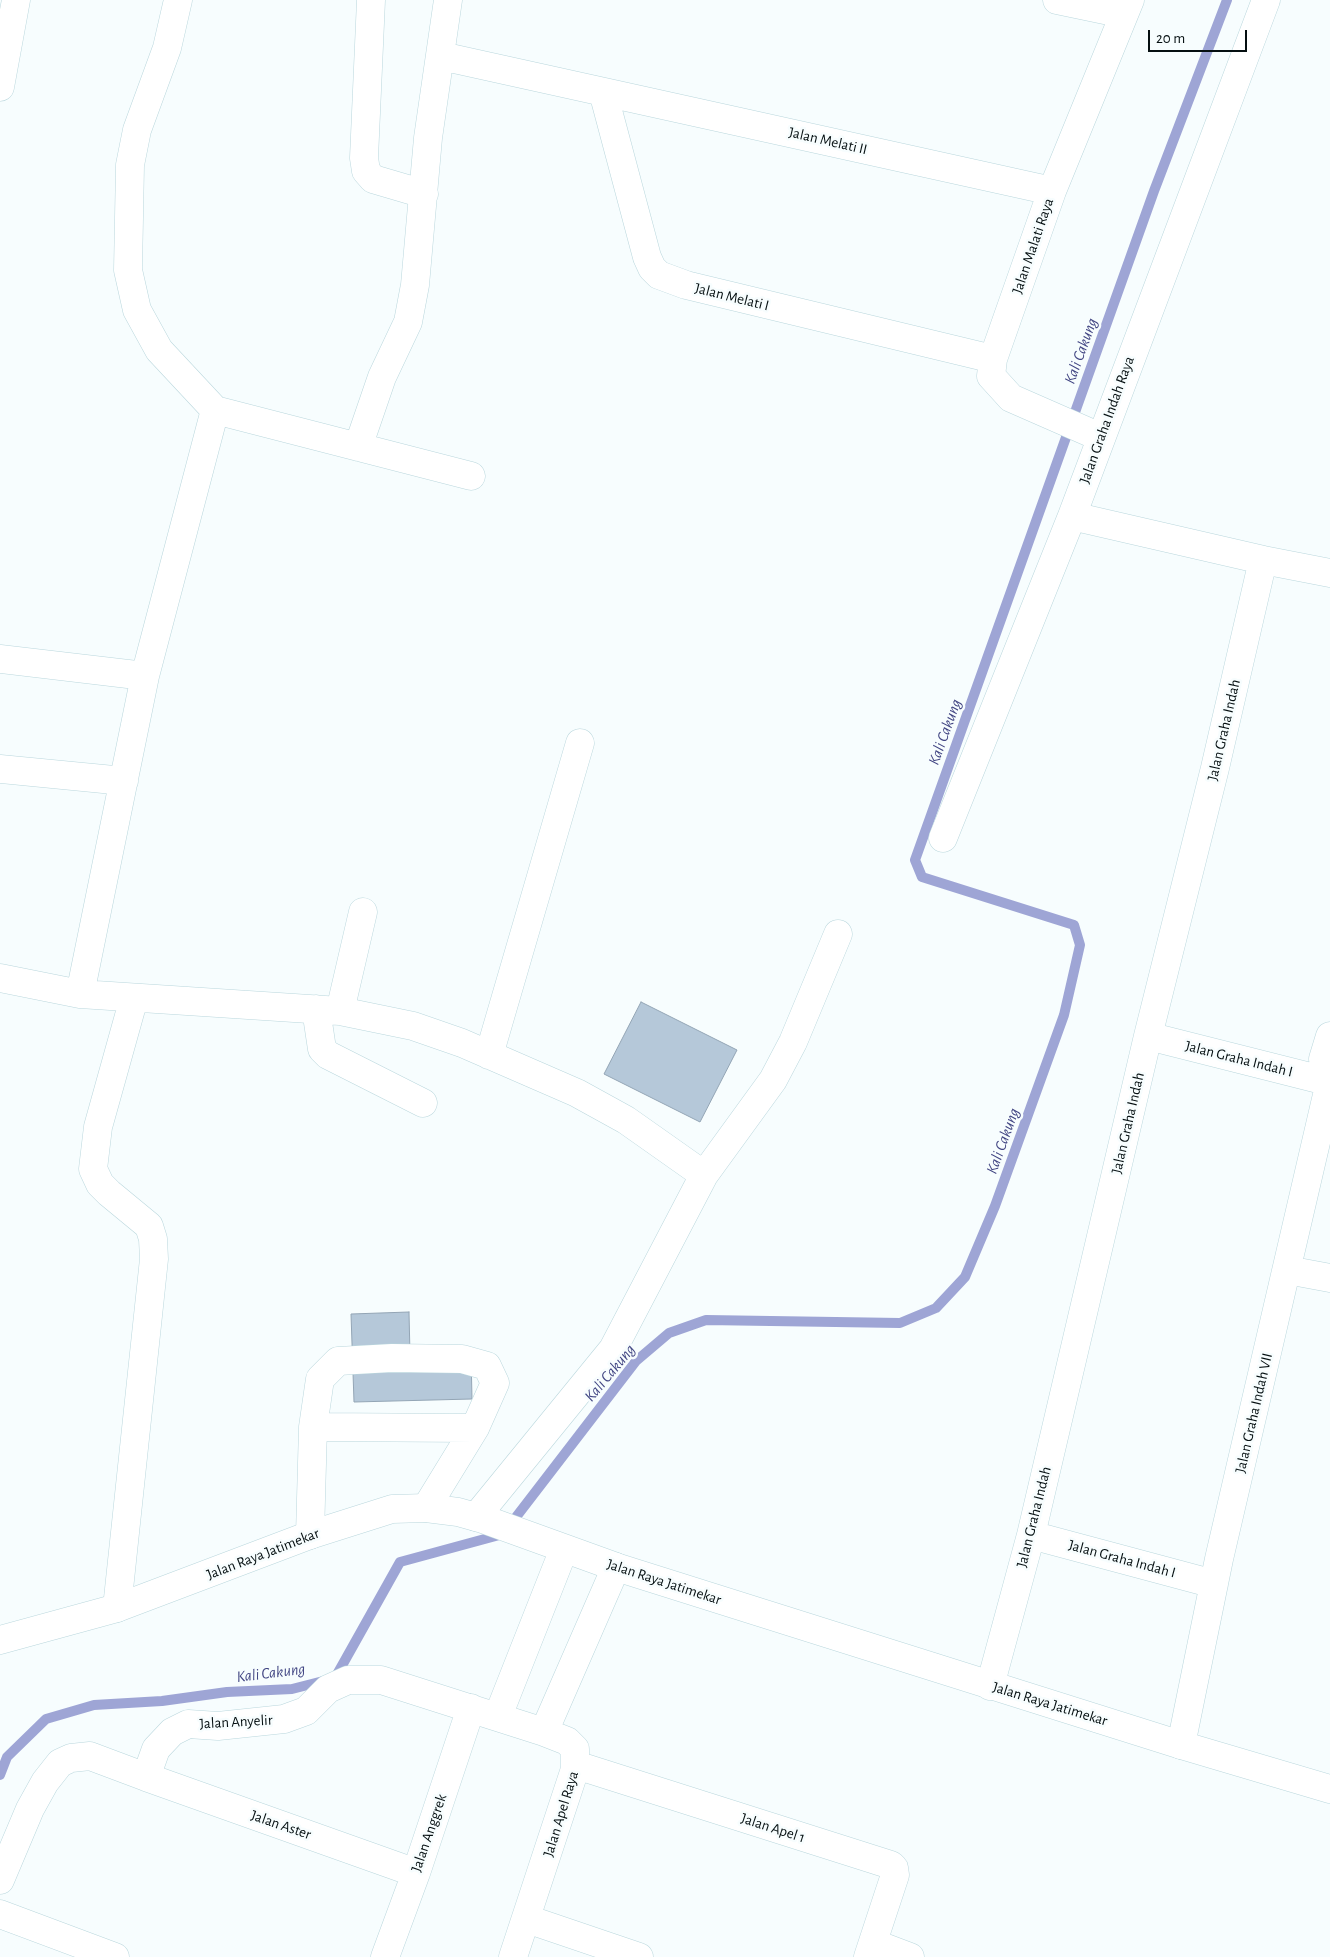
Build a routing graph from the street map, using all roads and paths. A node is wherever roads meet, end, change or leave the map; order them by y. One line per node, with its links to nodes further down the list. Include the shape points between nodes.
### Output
1 (16, 0): 9 (street)
2 (178, 0): 14 (street, via 167,48 137,130 130,165 128,270 137,310 159,350)
3 (371, 0): 12 (street, via 366,172 373,179)
4 (448, 0): 8 (street)
5 (1058, 0): 7 (street)
6 (1266, 0): 15 (street, Jalan Graha Indah Raya)
7 (1127, 7): 11 (street, Jalan Malati Raya)
8 (440, 56): 10 (street, Jalan Melati II); 12 (street)
9 (0, 87)
10 (603, 92): 11 (street, Jalan Melati II); 13 (street, Jalan Melati I, via 647,257 659,275 686,286)
11 (1052, 191): 13 (street, Jalan Malati Raya)
12 (424, 194): 16 (street, via 408,322 382,377)
13 (993, 360): 15 (street, Jalan Malati Raya, via 991,376 1011,398)
14 (215, 410): 16 (street); 22 (street)
15 (1100, 437): 18 (street, Jalan Graha Indah Raya)
16 (358, 447): 17 (street)
17 (471, 476)
18 (1072, 516): 19 (street); 26 (street, Jalan Graha Indah Raya)
19 (1263, 560): 20 (street); 33 (street, Jalan Graha Indah)
20 (1330, 573)
21 (0, 659): 22 (street)
22 (145, 676): 25 (street)
23 (580, 742): 35 (street)
24 (0, 770): 25 (street)
25 (124, 781): 30 (street)
26 (943, 838)
27 (363, 912): 32 (street)
28 (838, 934): 38 (street, via 793,1042 773,1080)
29 (0, 978): 30 (street)
30 (80, 994): 31 (street)
31 (134, 998): 32 (street); 50 (street, via 98,1127 93,1170 100,1184 149,1226 153,1238 154,1259)
32 (328, 1010): 35 (street, via 412,1026); 37 (street, via 322,1050 328,1056)
33 (1148, 1036): 36 (street, Jalan Graha Indah I); 46 (street, Jalan Graha Indah)
34 (1330, 1036): 36 (street, via 1323,1059)
35 (489, 1055): 38 (street, via 576,1093 626,1120)
36 (1330, 1082): 39 (street, Jalan Graha Indah VII)
37 (423, 1103)
38 (704, 1175): 44 (street, via 613,1349)
39 (1287, 1270): 40 (street); 49 (street, Jalan Graha Indah VII)
40 (1330, 1278)
41 (313, 1427): 42 (street); 42 (street, via 320,1379 338,1361 392,1358 462,1359 487,1366 495,1383); 45 (street)
42 (474, 1428): 43 (street)
43 (426, 1508): 44 (street, Jalan Raya Jatimekar); 45 (street, Jalan Raya Jatimekar, via 392,1509)
44 (480, 1518): 47 (street, Jalan Raya Jatimekar)
45 (310, 1535): 50 (street, Jalan Raya Jatimekar)
46 (1031, 1535): 49 (street, Jalan Graha Indah I); 52 (street, Jalan Graha Indah)
47 (554, 1545): 48 (street, Jalan Raya Jatimekar); 54 (street)
48 (616, 1567): 52 (street, Jalan Raya Jatimekar); 55 (street)
49 (1214, 1584): 56 (street, Jalan Graha Indah VII)
50 (117, 1608): 51 (street, Jalan Raya Jatimekar)
51 (0, 1640)
52 (990, 1686): 56 (street, Jalan Raya Jatimekar)
53 (471, 1708): 54 (street, Jalan Apel Raya); 58 (street, Jalan Anyelir, via 381,1680 348,1680 328,1689 306,1711 284,1719 218,1726 188,1724 172,1732 156,1749); 60 (street, Jalan Anggrek)
54 (498, 1716): 55 (street, Jalan Apel Raya)
55 (544, 1732): 57 (street, Jalan Apel Raya, via 567,1741 575,1749)
56 (1181, 1745): 59 (street, Jalan Raya Jatimekar)
57 (576, 1765): 63 (street, Jalan Apel Raya); 64 (street, Jalan Apel 1, via 891,1865 895,1875)
58 (146, 1777): 60 (street, Jalan Aster); 61 (street, via 90,1756 60,1763 30,1808)
59 (1330, 1789)
60 (416, 1873): 66 (street, Jalan Anggrek)
61 (0, 1880)
62 (0, 1914): 65 (street)
63 (527, 1919): 67 (street, Jalan Apel Raya); 68 (street)
64 (871, 1950): 69 (street)
65 (115, 1957)
66 (385, 1957)
67 (513, 1957)
68 (639, 1957)
69 (910, 1957)

